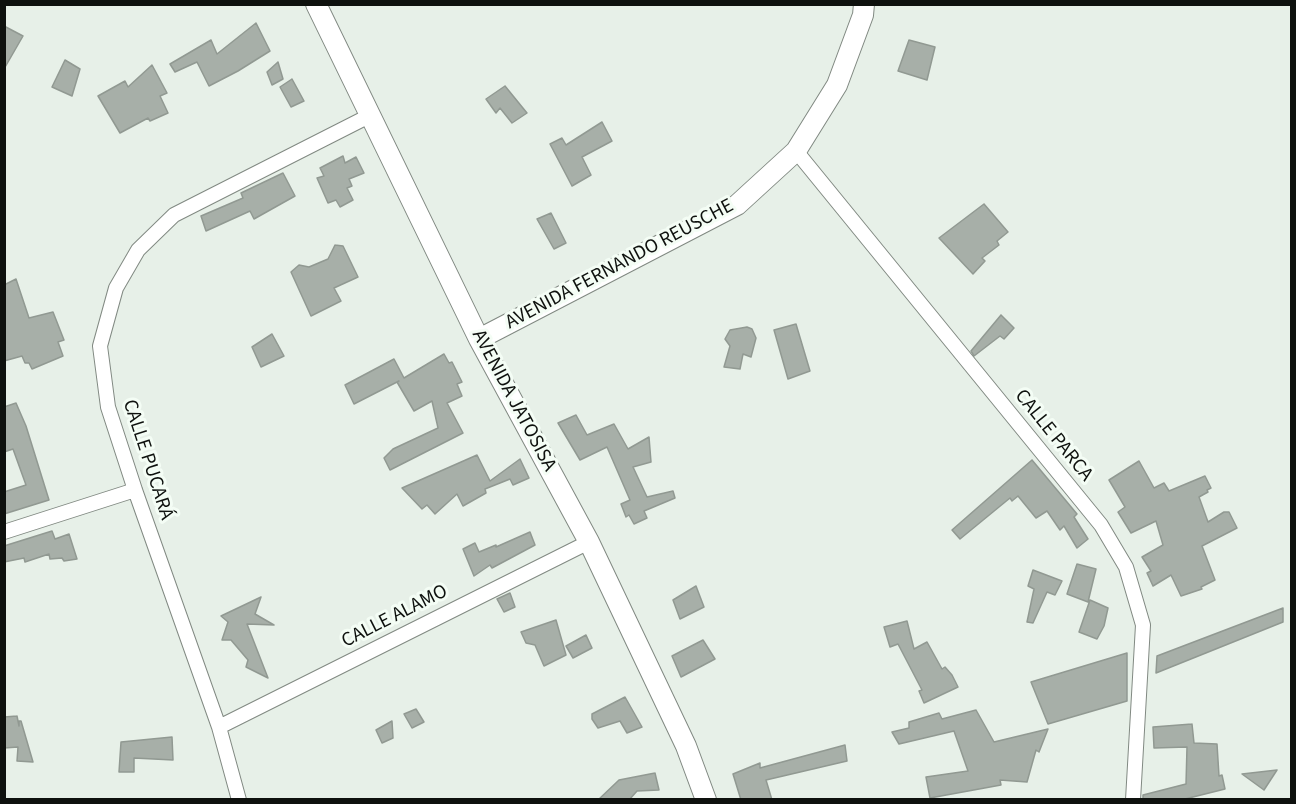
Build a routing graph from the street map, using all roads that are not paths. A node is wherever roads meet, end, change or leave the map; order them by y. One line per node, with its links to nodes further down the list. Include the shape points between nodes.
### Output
1 (316, 4): 3 (street, AVENIDA JATOSISA)
2 (864, 4): 4 (street, AVENIDA FERNANDO REUSCHE, via 837,85)
3 (369, 116): 5 (street, AVENIDA JATOSISA); 6 (street, CALLE PUCARÁ, via 174,215 138,249 116,288 100,346 108,407)
4 (796, 151): 5 (street, AVENIDA FERNANDO REUSCHE, via 737,205); 12 (street, CALLE PARCA, via 1101,525 1126,567 1143,625)
5 (479, 339): 8 (street, AVENIDA JATOSISA)
6 (135, 490): 7 (street); 9 (street, CALLE PUCARÁ)
7 (4, 532)
8 (589, 542): 9 (street, CALLE ALAMO); 11 (street, AVENIDA JATOSISA, via 686,746)
9 (219, 727): 10 (street, CALLE PUCARÁ)
10 (239, 800)
11 (706, 800)
12 (1133, 800)

